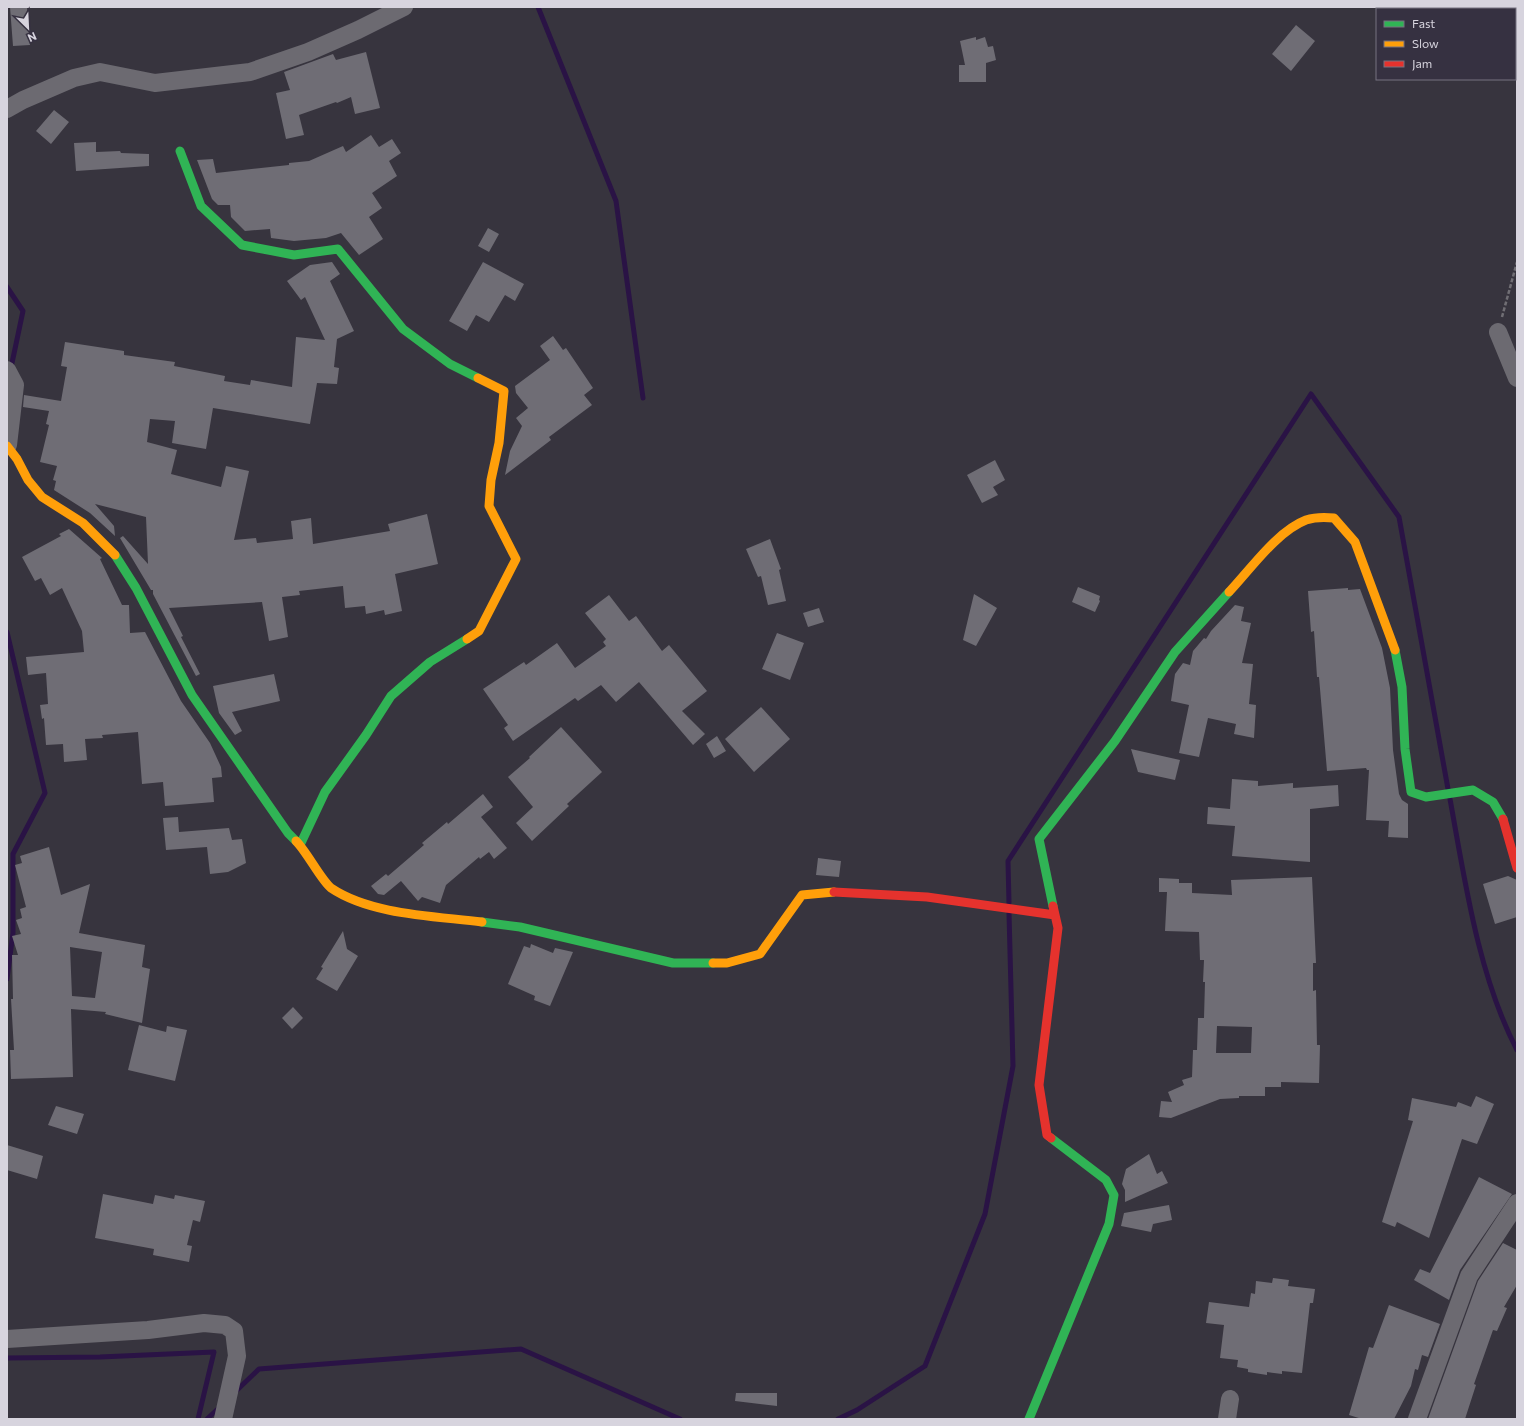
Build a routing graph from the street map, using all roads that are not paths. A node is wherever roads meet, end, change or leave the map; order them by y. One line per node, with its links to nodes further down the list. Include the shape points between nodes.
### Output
1 (404, 7): 2 (street, via 308,52 250,72 155,83 100,72 68,80)
2 (7, 109)
3 (180, 151): 8 (street, via 201,206 242,244 294,255 338,249 403,329 450,364 504,391 489,506 516,559 479,631 430,662 391,696 325,792)
4 (1498, 332): 6 (street)
5 (7, 370): 7 (street, via 15,385)
6 (1517, 378)
7 (8, 446): 8 (street, via 28,480 42,497 83,523 113,552 136,588 192,694 288,833)
8 (300, 845): 10 (street, via 330,887 361,903 391,910 520,927 674,963 727,964 760,954 802,895 839,891 927,897)
9 (1517, 868): 10 (street, via 1504,820 1493,802 1473,790 1426,797 1411,792 1405,749 1402,687 1394,645 1362,557 1355,542 1334,518 1309,518 1294,526 1275,542 1175,652 1115,741 1039,839)
10 (1055, 915): 15 (street, via 1058,928 1039,1085 1047,1135 1106,1180 1114,1195 1109,1224)
11 (1517, 1203): 17 (street, via 1469,1276)
12 (7, 1339): 14 (street, via 148,1330 204,1323 226,1324 234,1332 237,1356)
13 (1230, 1398): 16 (street)
14 (224, 1419)
15 (1029, 1419)
16 (1227, 1419)
17 (1417, 1419)

